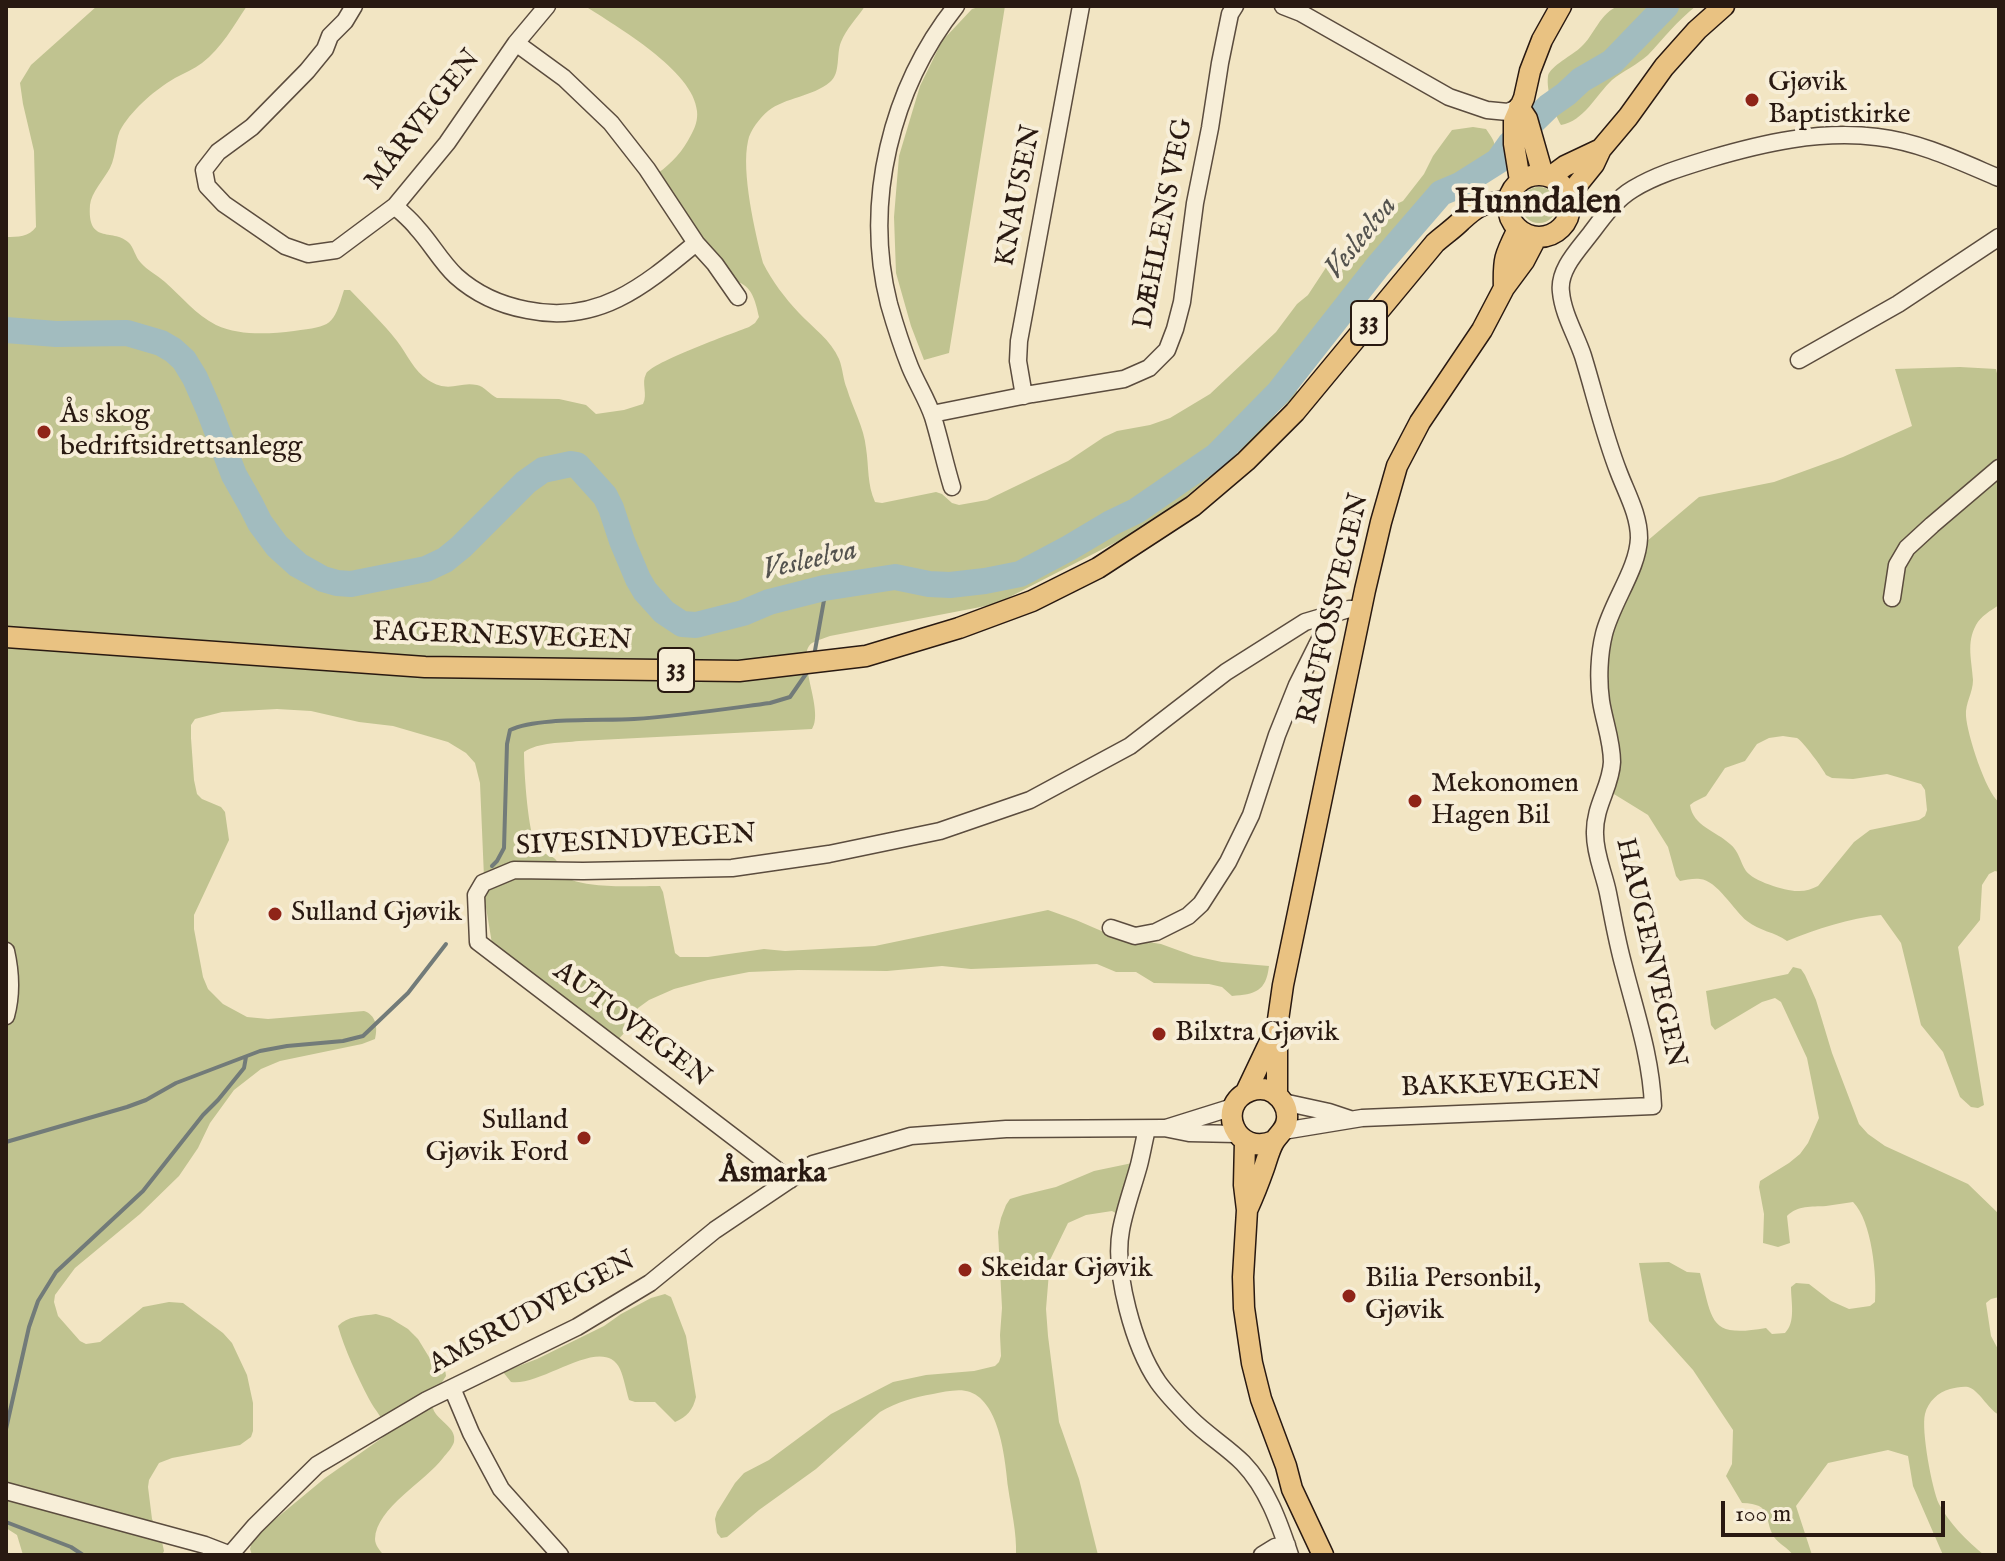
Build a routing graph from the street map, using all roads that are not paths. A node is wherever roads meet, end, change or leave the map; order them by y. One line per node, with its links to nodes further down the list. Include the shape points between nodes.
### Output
1 (354, 6): 16 (street, MÅRVEGEN, via 278,102 218,152 204,170 207,186 285,246 308,254 336,250)
2 (547, 6): 9 (street, MÅRVEGEN)
3 (956, 6): 23 (street, via 908,84 890,135 881,190 879,255 889,304)
4 (1081, 6): 22 (street, KNAUSEN, via 1019,341)
5 (1235, 6): 22 (street, DÆHLENS VEG, via 1195,203 1182,302 1167,350 1149,368 1124,379)
6 (1283, 6): 10 (street, via 1449,97 1487,110)
7 (1561, 6): 10 (main road, via 1538,50)
8 (1724, 6): 11 (main road, 33, via 1664,67)
9 (516, 43): 16 (street, MÅRVEGEN, via 447,143); 19 (street, via 564,78 611,123)
10 (1519, 107): 12 (main road); 14 (main road, via 1514,144)
11 (1601, 149): 12 (main road, 33); 15 (main road, 33)
12 (1546, 176): 14 (main road, 33); 15 (main road)
13 (1999, 178): 37 (street, HAUGENVEGEN, via 1921,146 1875,137 1775,141 1664,174 1630,190 1607,212 1561,278 1563,306 1639,536 1604,635 1599,680 1612,760 1595,831 1612,923 1651,1069)
14 (1520, 181): 17 (main road, via 1513,190)
15 (1569, 195): 17 (main road, 33, via 1571,208 1564,225 1552,235)
16 (395, 206): 19 (street, via 454,275 481,295 542,313 598,308 635,291)
17 (1518, 222): 27 (main road, RAUFOSSVEGEN, via 1524,261 1397,466); 29 (main road, FAGERNESVEGEN / 33, via 1486,204 1468,213 1435,243 1295,412 1193,506 1098,568 1032,601 866,656 739,671 425,667)
18 (1999, 237): 21 (street, via 1898,304)
19 (696, 243): 20 (street)
20 (738, 297)
21 (1799, 360)
22 (1024, 396): 23 (street, DÆHLENS VEG)
23 (932, 414): 25 (street)
24 (1999, 468): 26 (street, via 1907,548 1897,565)
25 (952, 487)
26 (1892, 598)
27 (1362, 609): 28 (street, SIVESINDVEGEN); 34 (main road, RAUFOSSVEGEN)
28 (1322, 617): 30 (street, SIVESINDVEGEN, via 1305,622 1226,672 1130,746 1030,800 940,831 732,868 514,870 483,883); 31 (street, via 1323,633 1277,735 1251,815 1201,904 1156,932 1135,936)
29 (6, 637)
30 (476, 895): 43 (street, AUTOVEGEN, via 478,942)
31 (1111, 928)
32 (6, 951): 33 (street)
33 (6, 1016)
34 (1277, 1027): 35 (main road, RAUFOSSVEGEN); 36 (main road, RAUFOSSVEGEN)
35 (1280, 1098): 36 (main road, via 1261,1089); 38 (street, BAKKEVEGEN); 41 (main road, RAUFOSSVEGEN, via 1287,1116)
36 (1240, 1100): 39 (street, AMSRUDVEGEN); 42 (main road, RAUFOSSVEGEN, via 1231,1121)
37 (1653, 1106): 38 (street, BAKKEVEGEN)
38 (1352, 1120): 41 (street, BAKKEVEGEN)
39 (1164, 1128): 40 (street, AMSRUDVEGEN); 42 (street, AMSRUDVEGEN)
40 (1147, 1129): 43 (street, AMSRUDVEGEN, via 1006,1129 911,1136 813,1164); 48 (street, via 1118,1261 1140,1345 1170,1396 1253,1475 1282,1527)
41 (1278, 1136): 42 (main road, via 1260,1145); 44 (main road, RAUFOSSVEGEN)
42 (1241, 1138): 44 (main road, RAUFOSSVEGEN)
43 (790, 1180): 45 (street, AMSRUDVEGEN, via 715,1230 650,1283 577,1327)
44 (1247, 1210): 46 (main road, RAUFOSSVEGEN, via 1247,1336 1261,1399)
45 (452, 1388): 49 (street, AMSRUDVEGEN, via 317,1465); 50 (street, via 501,1489)
46 (1286, 1466): 52 (main road, RAUFOSSVEGEN); 53 (main road, RAUFOSSVEGEN)
47 (6, 1491): 49 (street)
48 (1288, 1550): 51 (street, via 1275,1547)
49 (230, 1555)
50 (560, 1555)
51 (1262, 1555)
52 (1323, 1555)
53 (1334, 1555)

